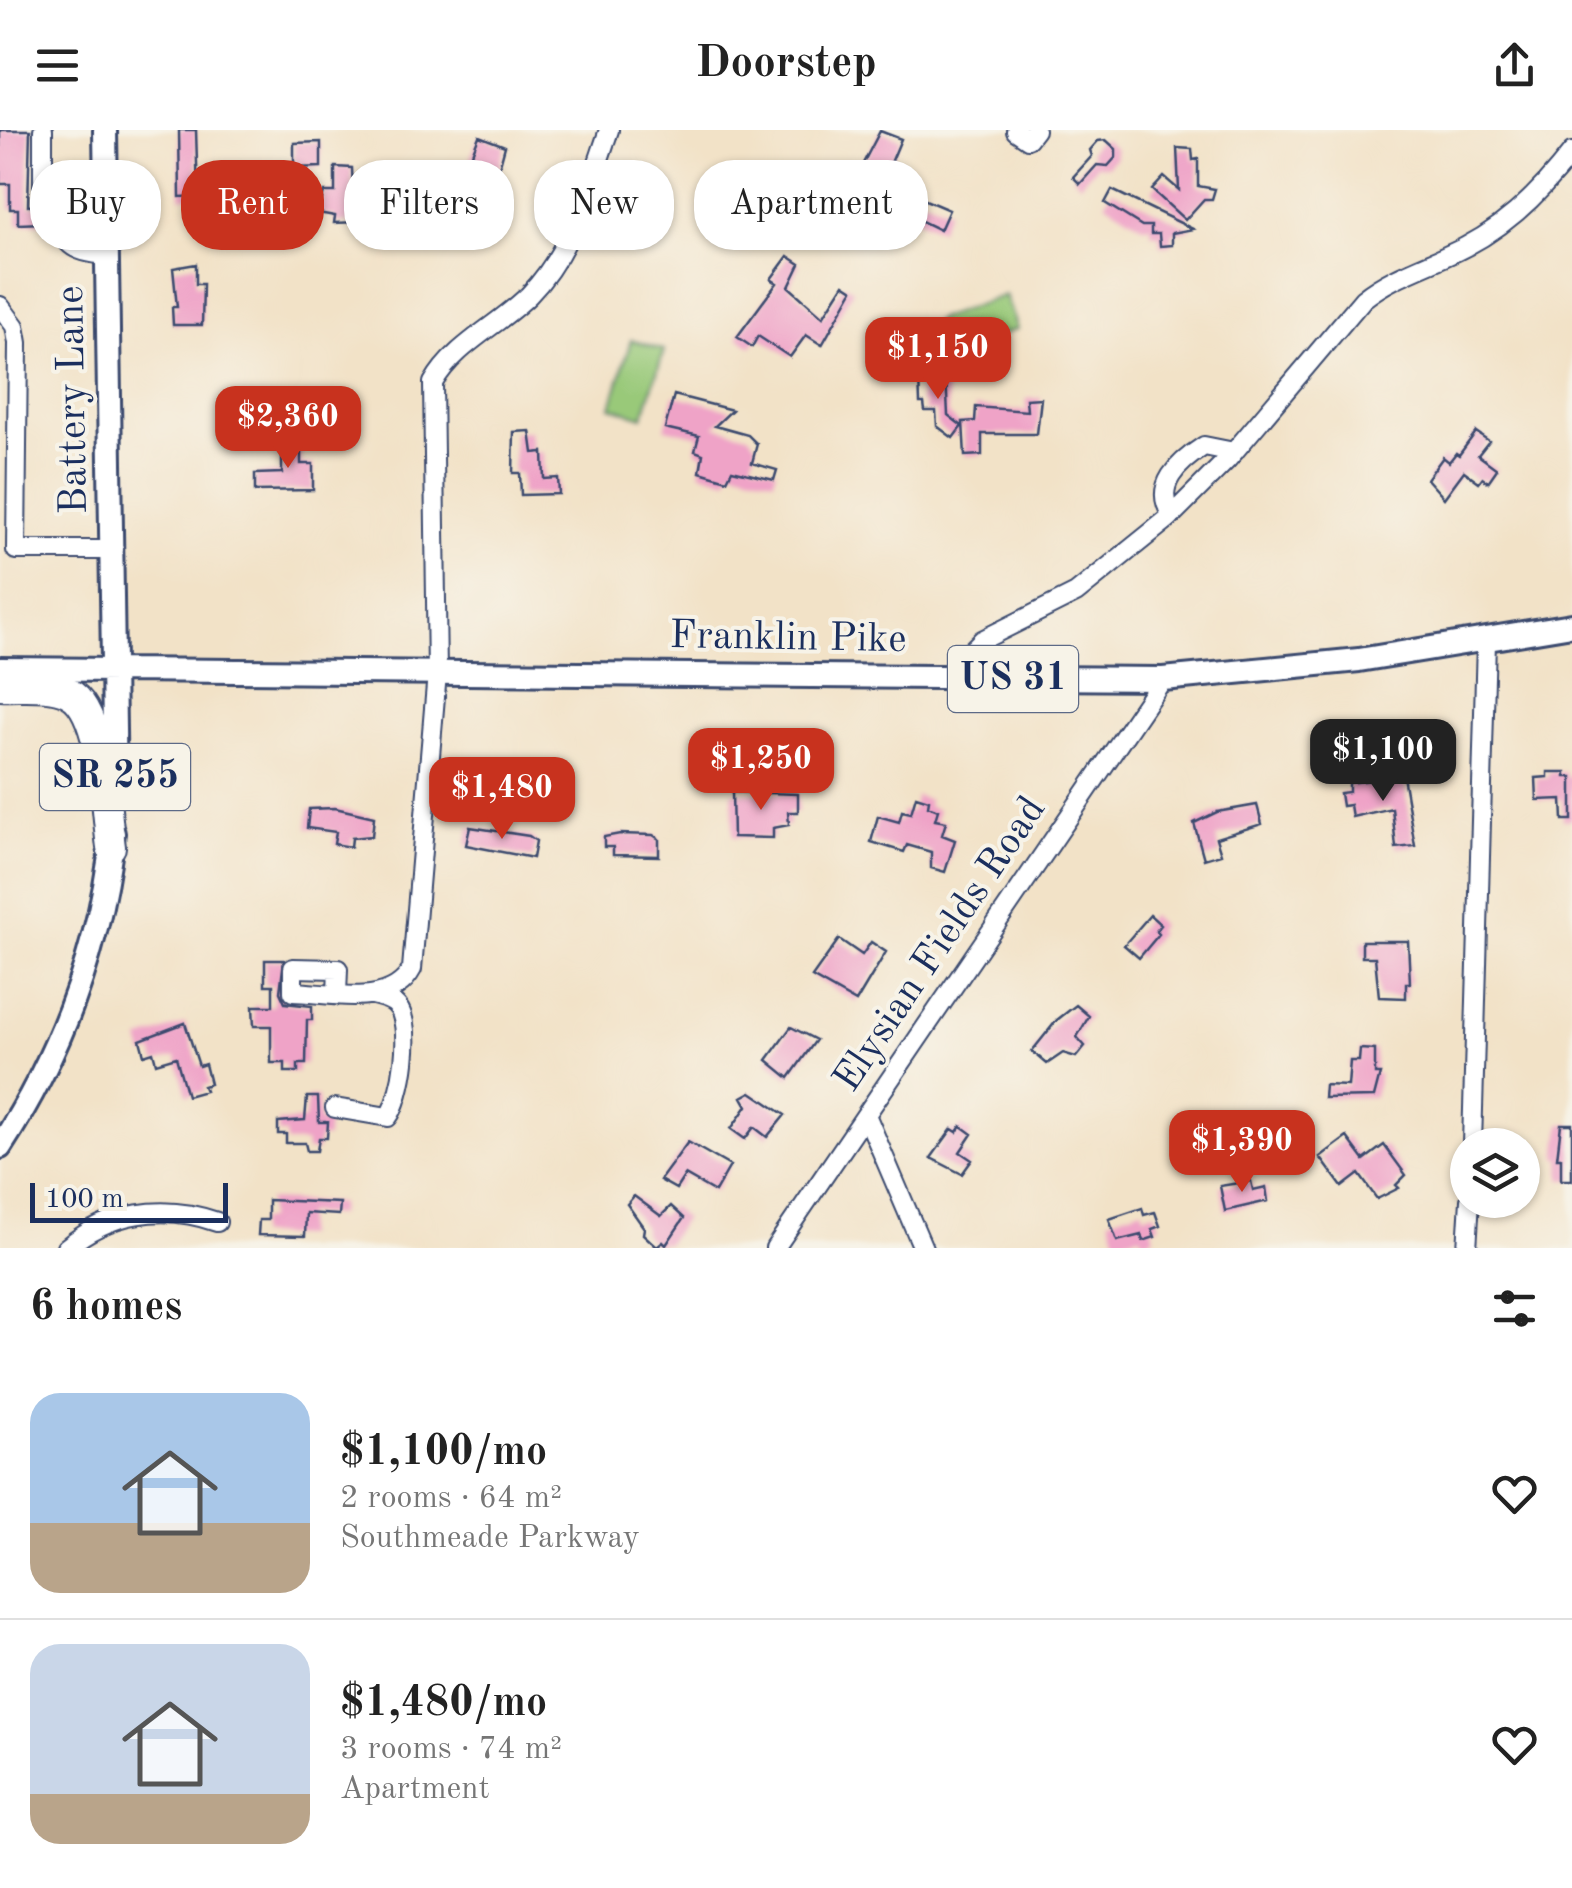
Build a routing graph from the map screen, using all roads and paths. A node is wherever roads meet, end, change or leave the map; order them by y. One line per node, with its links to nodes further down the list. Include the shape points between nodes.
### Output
1 (43, 130): 7 (street, via 43,187 54,198 64,242 78,254)
2 (105, 130): 7 (main road, Battery Lane)
3 (609, 130): 16 (street, via 551,267 433,383)
4 (1035, 130): 5 (street, via 1028,140)
5 (1016, 131)
6 (1572, 152): 9 (street, via 1496,228 1363,299)
7 (108, 255): 11 (main road, Battery Lane)
8 (0, 306): 11 (street, via 18,343 16,550)
9 (1234, 452): 10 (street); 10 (street, via 1204,446 1178,468 1164,488)
10 (1172, 515): 17 (street, via 1076,592 982,640)
11 (114, 550): 15 (main road, Battery Lane)
12 (1572, 626): 13 (main road, Franklin Pike / US 31)
13 (1486, 641): 18 (main road, Franklin Pike / US 31, via 1284,670); 27 (street)
14 (0, 669): 15 (main road, Franklin Pike / US 31)
15 (116, 669): 16 (main road, Franklin Pike / US 31); 20 (main road, SR 255)
16 (436, 672): 17 (main road, Franklin Pike / US 31); 21 (street, via 419,900)
17 (942, 678): 18 (main road, Franklin Pike / US 31)
18 (1162, 679): 26 (street, Elysian Fields Road)
19 (0, 686): 20 (highway, via 59,690 86,710)
20 (111, 847): 28 (main road, SR 255, via 77,995 49,1062)
21 (406, 980): 23 (street, via 392,992); 24 (street)
22 (338, 994): 23 (street)
23 (373, 995): 24 (street, via 394,1002)
24 (404, 1016): 25 (street, via 400,1101 388,1116)
25 (335, 1108)
26 (868, 1117): 32 (street, Elysian Fields Road); 33 (street)
27 (1472, 1128)
28 (0, 1147)
29 (1469, 1218): 34 (street)
30 (217, 1222): 31 (street, via 128,1214 90,1228)
31 (66, 1248)
32 (776, 1248)
33 (923, 1248)
34 (1468, 1248)

